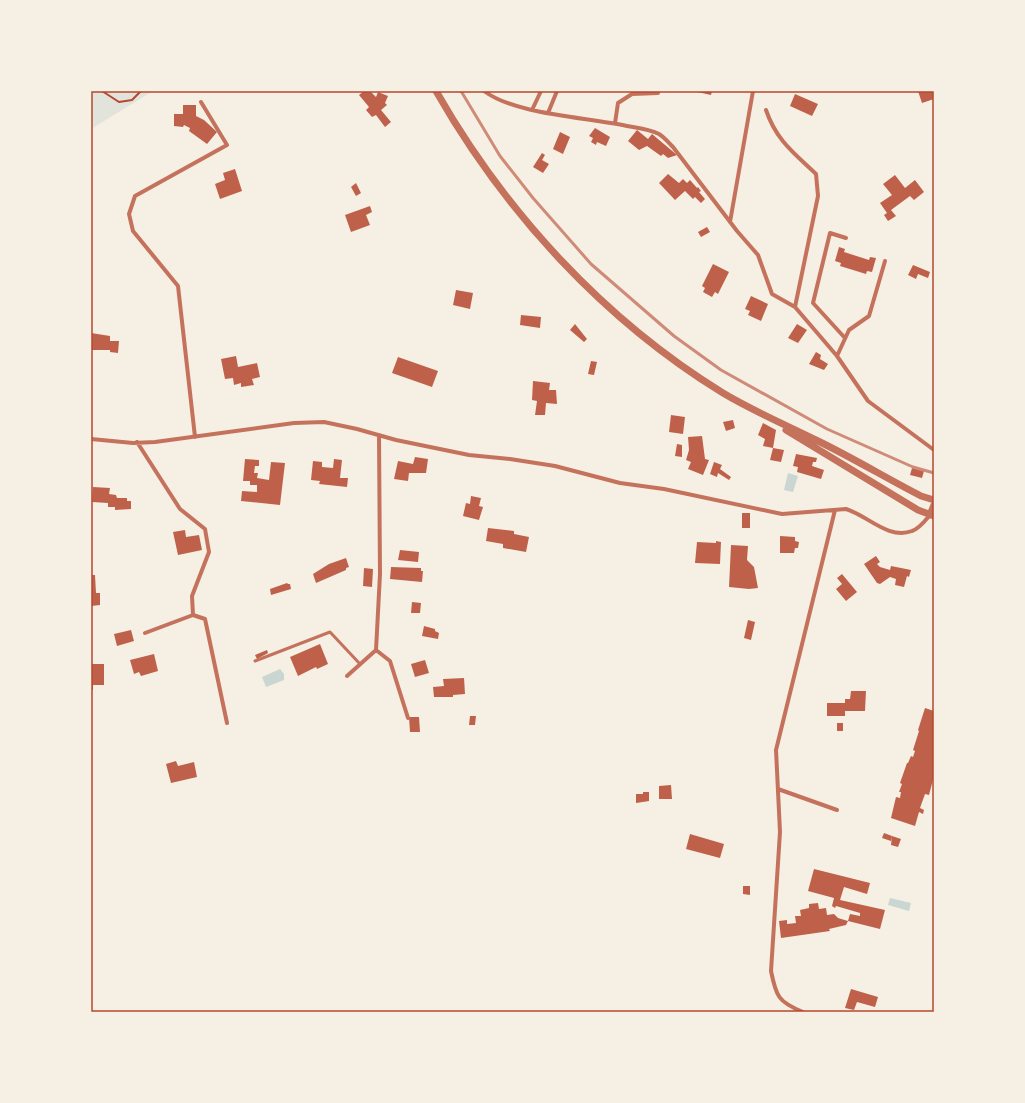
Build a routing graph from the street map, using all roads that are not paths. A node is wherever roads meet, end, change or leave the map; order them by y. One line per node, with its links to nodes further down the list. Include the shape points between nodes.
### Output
1 (436, 91): 18 (street, via 494,180 551,248 602,301 688,370)
2 (484, 91): 8 (street, via 494,98)
3 (541, 91): 8 (street)
4 (557, 91): 10 (street)
5 (658, 91): 11 (street, via 632,94 618,103)
6 (753, 91): 12 (street)
7 (201, 102): 20 (street, via 227,145 135,196 129,214 133,231 178,286)
8 (532, 110): 10 (street)
9 (766, 110): 15 (street, via 772,128 816,174 818,196)
10 (548, 113): 11 (street)
11 (615, 123): 12 (street, via 660,135 673,147)
12 (730, 222): 15 (street, via 758,255 772,294)
13 (846, 238): 16 (street, via 830,233 813,303)
14 (885, 261): 16 (street, via 869,316 849,330)
15 (795, 307): 17 (street)
16 (845, 338): 17 (street)
17 (837, 356): 23 (street, via 868,402)
18 (758, 412): 24 (street, via 819,441 921,496); 27 (street, via 825,455)
19 (379, 435): 20 (street, via 324,422 294,423); 26 (street, via 469,455 555,466 620,483 664,489 782,514); 30 (street, via 380,574)
20 (194, 436): 22 (street)
21 (91, 439): 22 (street)
22 (137, 442): 28 (street, via 180,509 205,529 209,552 192,596)
23 (934, 450)
24 (934, 500)
25 (934, 505): 27 (street)
26 (835, 510): 27 (street, via 855,512 882,528 902,533 912,532); 36 (street, via 776,750)
27 (932, 516)
28 (193, 615): 29 (street); 35 (street, via 205,619)
29 (145, 633)
30 (376, 650): 32 (street); 34 (street, via 390,661)
31 (255, 661): 32 (lane, via 330,632)
32 (360, 664): 33 (street)
33 (347, 676)
34 (408, 718)
35 (227, 723)
36 (778, 789): 37 (street); 38 (street, via 780,832 771,971 776,993 788,1006)
37 (837, 810)
38 (803, 1012)

